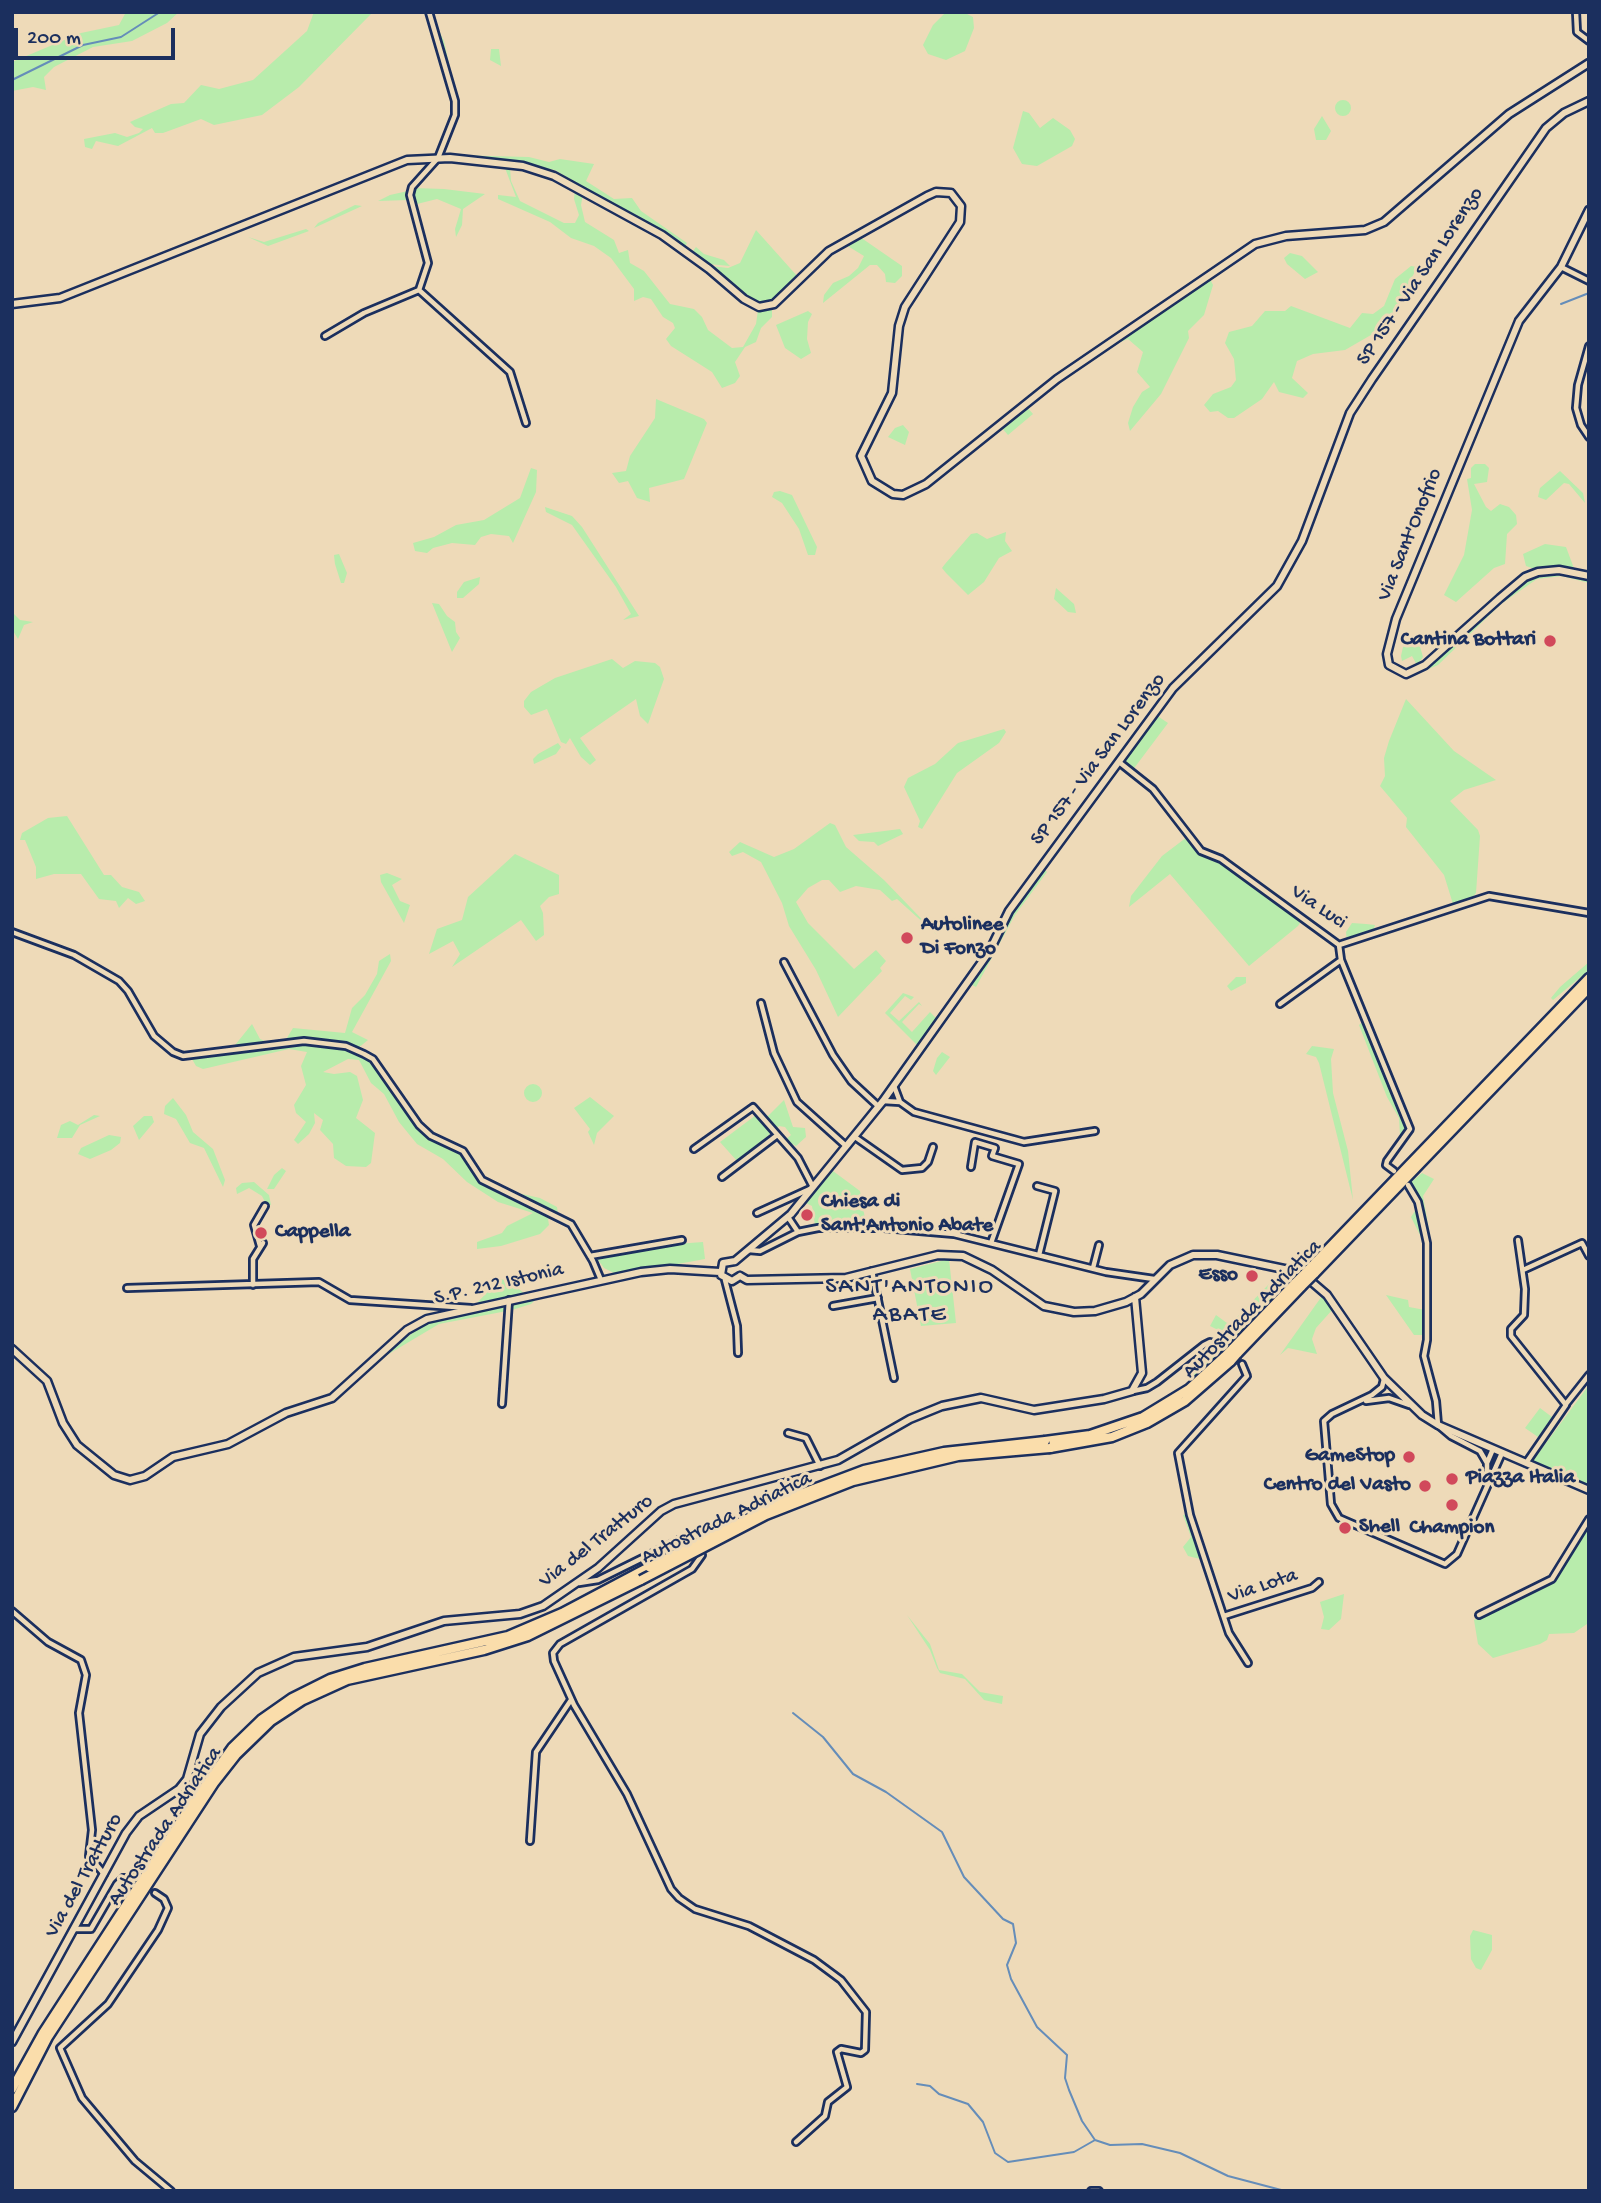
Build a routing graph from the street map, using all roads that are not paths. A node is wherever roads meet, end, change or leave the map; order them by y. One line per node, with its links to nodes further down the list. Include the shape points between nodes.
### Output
1 (429, 12): 6 (street, via 454,101 453,123)
2 (1576, 12): 3 (street, via 1577,32)
3 (1589, 41)
4 (1589, 63): 6 (main road, via 1502,119 1384,222 1364,230 1286,236 1255,244 1057,379 926,484 903,495 893,495 872,481 861,456 892,393 905,307 960,222 961,206 951,193 927,196 829,251 774,304 760,307 662,235 567,181 523,166)
5 (1589, 101): 17 (main road, SP 157 - Via San Lorenzo, via 1546,128 1371,380 1350,414 1302,541 1277,586 1172,688)
6 (438, 158): 10 (street, via 410,195 428,263); 11 (main road, via 407,160 60,298)
7 (1589, 210): 8 (main road, Via Sant'Onofrio)
8 (1561, 267): 9 (street); 16 (main road, Via Sant'Onofrio, via 1519,321 1396,619 1387,654 1390,665 1406,674 1425,665 1500,598 1538,572 1559,570)
9 (1589, 281)
10 (419, 290): 12 (street, via 364,313); 14 (street, via 510,372)
11 (12, 304)
12 (325, 336)
13 (1589, 346): 15 (street, via 1576,408)
14 (526, 423)
15 (1589, 437)
16 (1589, 576)
17 (1118, 761): 20 (street, Via Luci, via 1153,789 1201,851 1222,859); 27 (main road, SP 157 - Via San Lorenzo, via 1009,911 985,958)
18 (1589, 913): 20 (street, Via Luci, via 1489,895)
19 (12, 932): 52 (street, via 74,955 119,981 154,1036 183,1056 304,1041 346,1046 373,1059 430,1136 463,1152 482,1180 571,1224)
20 (1339, 945): 21 (street)
21 (1341, 960): 26 (street); 37 (street, via 1410,1129 1386,1162)
22 (784, 962): 29 (street, via 833,1055 851,1081)
23 (1589, 978): 59 (highway, Autostrada Adriatica)
24 (1589, 988): 59 (highway, Autostrada Adriatica)
25 (761, 1003): 33 (street, via 774,1053 797,1102)
26 (1280, 1004)
27 (894, 1086): 28 (street); 29 (main road, SP 157 - Via San Lorenzo)
28 (900, 1102): 29 (street); 30 (street, via 914,1112 1024,1142)
29 (880, 1104): 32 (main road, SP 157 - Via San Lorenzo)
30 (1095, 1131)
31 (776, 1136): 35 (street, via 753,1107); 38 (street); 41 (street, via 798,1158)
32 (855, 1137): 33 (main road, SP 157 - Via San Lorenzo); 34 (street, via 902,1170 913,1171 928,1163)
33 (846, 1146): 41 (main road, SP 157 - Via San Lorenzo)
34 (933, 1147)
35 (694, 1149)
36 (971, 1167): 48 (street, via 975,1142 995,1148 992,1156 1019,1164)
37 (1394, 1171)
38 (722, 1177)
39 (1408, 1185): 86 (street, via 1418,1202 1427,1243 1424,1356)
40 (1037, 1186): 51 (street, via 1055,1191)
41 (813, 1188): 43 (street); 44 (main road, SP 157 - Via San Lorenzo)
42 (265, 1206): 64 (street, via 254,1225 261,1245 253,1259)
43 (757, 1213)
44 (788, 1217): 45 (street); 50 (main road, SP 157 - Via San Lorenzo)
45 (798, 1232): 48 (street, via 884,1228 954,1234); 50 (street, via 760,1251)
46 (682, 1240): 52 (street)
47 (1518, 1240): 56 (street)
48 (992, 1243): 51 (street)
49 (1099, 1245): 55 (street)
50 (749, 1250): 54 (main road, SP 157 - Via San Lorenzo)
51 (1040, 1255): 55 (street)
52 (590, 1256): 62 (street)
53 (1589, 1256): 56 (street, via 1582,1243)
54 (735, 1261): 58 (main road, via 725,1262); 60 (main road)
55 (1093, 1268): 61 (street)
56 (1523, 1270): 85 (street, via 1524,1315 1510,1336)
57 (872, 1271): 60 (main road, via 816,1280 747,1280); 66 (main road, via 952,1254 984,1266 1054,1310 1095,1311); 67 (street)
58 (720, 1272): 62 (main road, S.P. 212 Istonia, via 670,1269); 63 (main road)
59 (1311, 1272): 88 (highway, Autostrada Adriatica, bridge, via 1193,1395 1112,1437)
60 (740, 1276): 63 (main road)
61 (1154, 1279): 66 (main road); 77 (main road, via 1180,1260 1204,1255 1297,1273 1321,1288 1341,1312)
62 (601, 1280): 68 (main road, S.P. 212 Istonia)
63 (725, 1280): 73 (street, via 737,1326)
64 (253, 1285): 65 (street); 70 (street, via 319,1282 350,1300)
65 (127, 1288)
66 (1135, 1297): 78 (main road)
67 (878, 1298): 69 (street); 76 (street)
68 (509, 1300): 70 (main road, S.P. 212 Istonia); 83 (street)
69 (833, 1306)
70 (472, 1308): 72 (main road, S.P. 212 Istonia, via 414,1325 332,1398 294,1409 228,1444 173,1457 145,1476 130,1480 114,1475 77,1444 63,1423 47,1381)
71 (1223, 1345): 79 (street, via 1204,1345)
72 (12, 1349)
73 (738, 1353)
74 (1242, 1364): 103 (street, via 1247,1376 1178,1453 1190,1515)
75 (1589, 1375): 85 (street)
76 (894, 1377)
77 (1384, 1378): 80 (main road); 82 (street)
78 (1141, 1379): 79 (street); 81 (main road)
79 (1157, 1381): 81 (street)
80 (1394, 1388): 82 (street); 84 (main road)
81 (1132, 1391): 93 (main road, Via del Tratturo, via 1034,1410 968,1399 911,1419 857,1451)
82 (1373, 1397): 84 (street); 94 (street, via 1324,1422 1331,1504 1339,1518 1445,1564 1457,1554)
83 (502, 1404)
84 (1409, 1405): 86 (main road)
85 (1566, 1405): 92 (street)
86 (1438, 1426): 89 (main road); 91 (street, via 1480,1451)
87 (788, 1433): 93 (street, via 806,1438)
88 (1048, 1444): 112 (highway, Autostrada Adriatica, bridge, via 944,1452 864,1470 763,1510 508,1636 365,1668 292,1698 232,1748 191,1805 48,2025); 113 (highway, Autostrada Adriatica, bridge, via 958,1456 853,1481 766,1515 528,1636 347,1680 303,1700 271,1721 214,1783 48,2037)
89 (1493, 1449): 90 (main road); 91 (street)
90 (1502, 1452): 92 (main road); 94 (street)
91 (1488, 1463): 94 (street)
92 (1526, 1464): 95 (main road)
93 (820, 1466): 100 (main road, Via del Tratturo, via 674,1504)
94 (1487, 1488)
95 (1589, 1490)
96 (1589, 1519): 102 (street, via 1552,1579)
97 (692, 1539): 100 (street, via 684,1538 598,1580)
98 (702, 1555): 105 (street, via 692,1569 560,1644 553,1653 554,1661)
99 (1319, 1582): 103 (street, Via Lota)
100 (578, 1584): 107 (main road, Via del Tratturo, via 520,1614 444,1620 367,1647 294,1657 258,1673 210,1719 194,1750 187,1779 172,1795 139,1816)
101 (12, 1611): 107 (street, via 48,1642 81,1660 86,1675 79,1713 92,1830 89,1856)
102 (1479, 1615)
103 (1224, 1616): 104 (street, Via Lota)
104 (1248, 1663)
105 (571, 1699): 106 (street, via 536,1752); 114 (street, via 627,1794 679,1898 814,1960 841,1980 866,2012 865,2050 837,2052 847,2087 828,2102 825,2116)
106 (530, 1841)
107 (105, 1874): 110 (main road, Via del Tratturo)
108 (134, 1878): 110 (street, via 123,1878 117,1884 91,1929)
109 (155, 1893): 115 (street, via 168,1908 158,1930 108,2004 60,2048 82,2098 135,2161)
110 (75, 1929): 111 (main road, Via del Tratturo)
111 (12, 2042)
112 (12, 2089)
113 (12, 2107)
114 (796, 2142)
115 (171, 2191)
116 (1091, 2191): 117 (street)
117 (1099, 2191)

